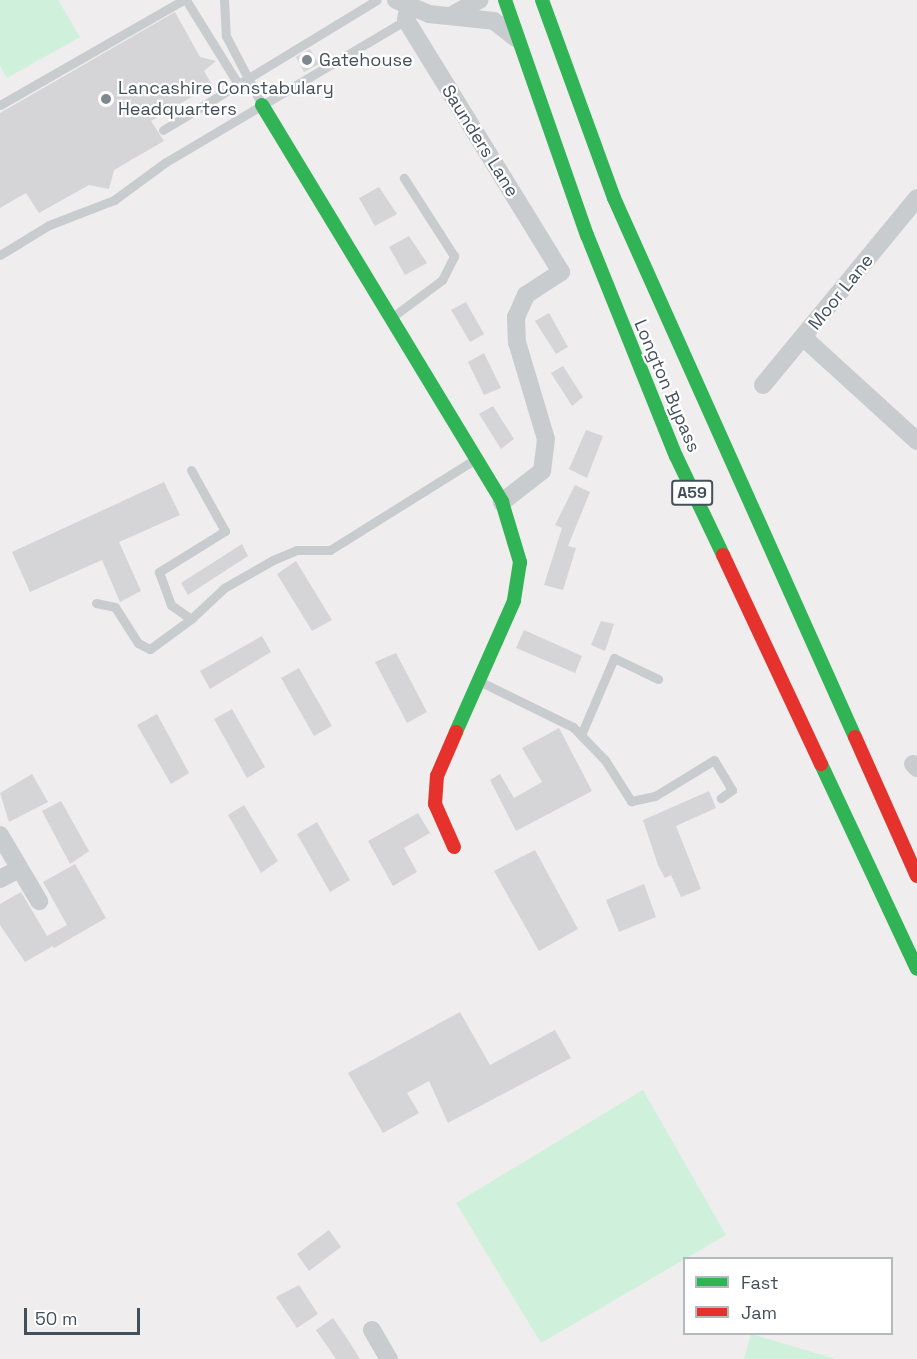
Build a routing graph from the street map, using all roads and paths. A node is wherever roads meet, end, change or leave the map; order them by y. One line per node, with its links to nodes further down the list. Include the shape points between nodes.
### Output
1 (185, 0): 11 (lane); 12 (lane)
2 (224, 0): 10 (lane, via 226,36)
3 (377, 0): 10 (lane)
4 (479, 0): 8 (street)
5 (505, 0): 9 (main road, Longton Bypass / A59)
6 (542, 0): 34 (main road, Longton Bypass / A59, via 614,198)
7 (403, 9): 8 (street); 13 (lane); 24 (street, Saunders Lane, via 561,272 526,296 516,317 517,342 546,439 542,471)
8 (454, 14): 9 (street, via 494,21)
9 (517, 39): 37 (main road, Longton Bypass / A59, via 591,246 685,477)
10 (247, 79): 11 (lane); 13 (lane)
11 (238, 84): 14 (lane)
12 (0, 105)
13 (262, 105): 17 (lane, via 166,162 114,200 49,225); 18 (main road)
14 (163, 130)
15 (404, 178): 18 (lane, via 454,256 442,280)
16 (917, 198): 19 (street, Moor Lane)
17 (0, 255)
18 (391, 318): 22 (main road)
19 (804, 338): 20 (street, Moor Lane); 21 (street)
20 (763, 385)
21 (917, 441)
22 (476, 459): 24 (main road); 26 (lane, via 330,550 297,550 273,560 224,588)
23 (191, 471): 26 (lane, via 225,531 159,572 165,595)
24 (502, 502): 28 (main road, via 520,562 514,601)
25 (96, 603): 26 (lane, via 115,607 138,643 150,649)
26 (191, 619)
27 (658, 679): 29 (lane, via 614,658)
28 (479, 681): 29 (lane); 32 (main road, via 437,776 435,804)
29 (581, 735): 30 (lane, via 630,801 655,796 714,760 732,790)
30 (721, 798)
31 (0, 836): 33 (street)
32 (454, 847)
33 (19, 869): 35 (street); 36 (street)
34 (917, 876)
35 (0, 879)
36 (39, 901)
37 (917, 969)
38 (372, 1330): 39 (street)
39 (389, 1359)

